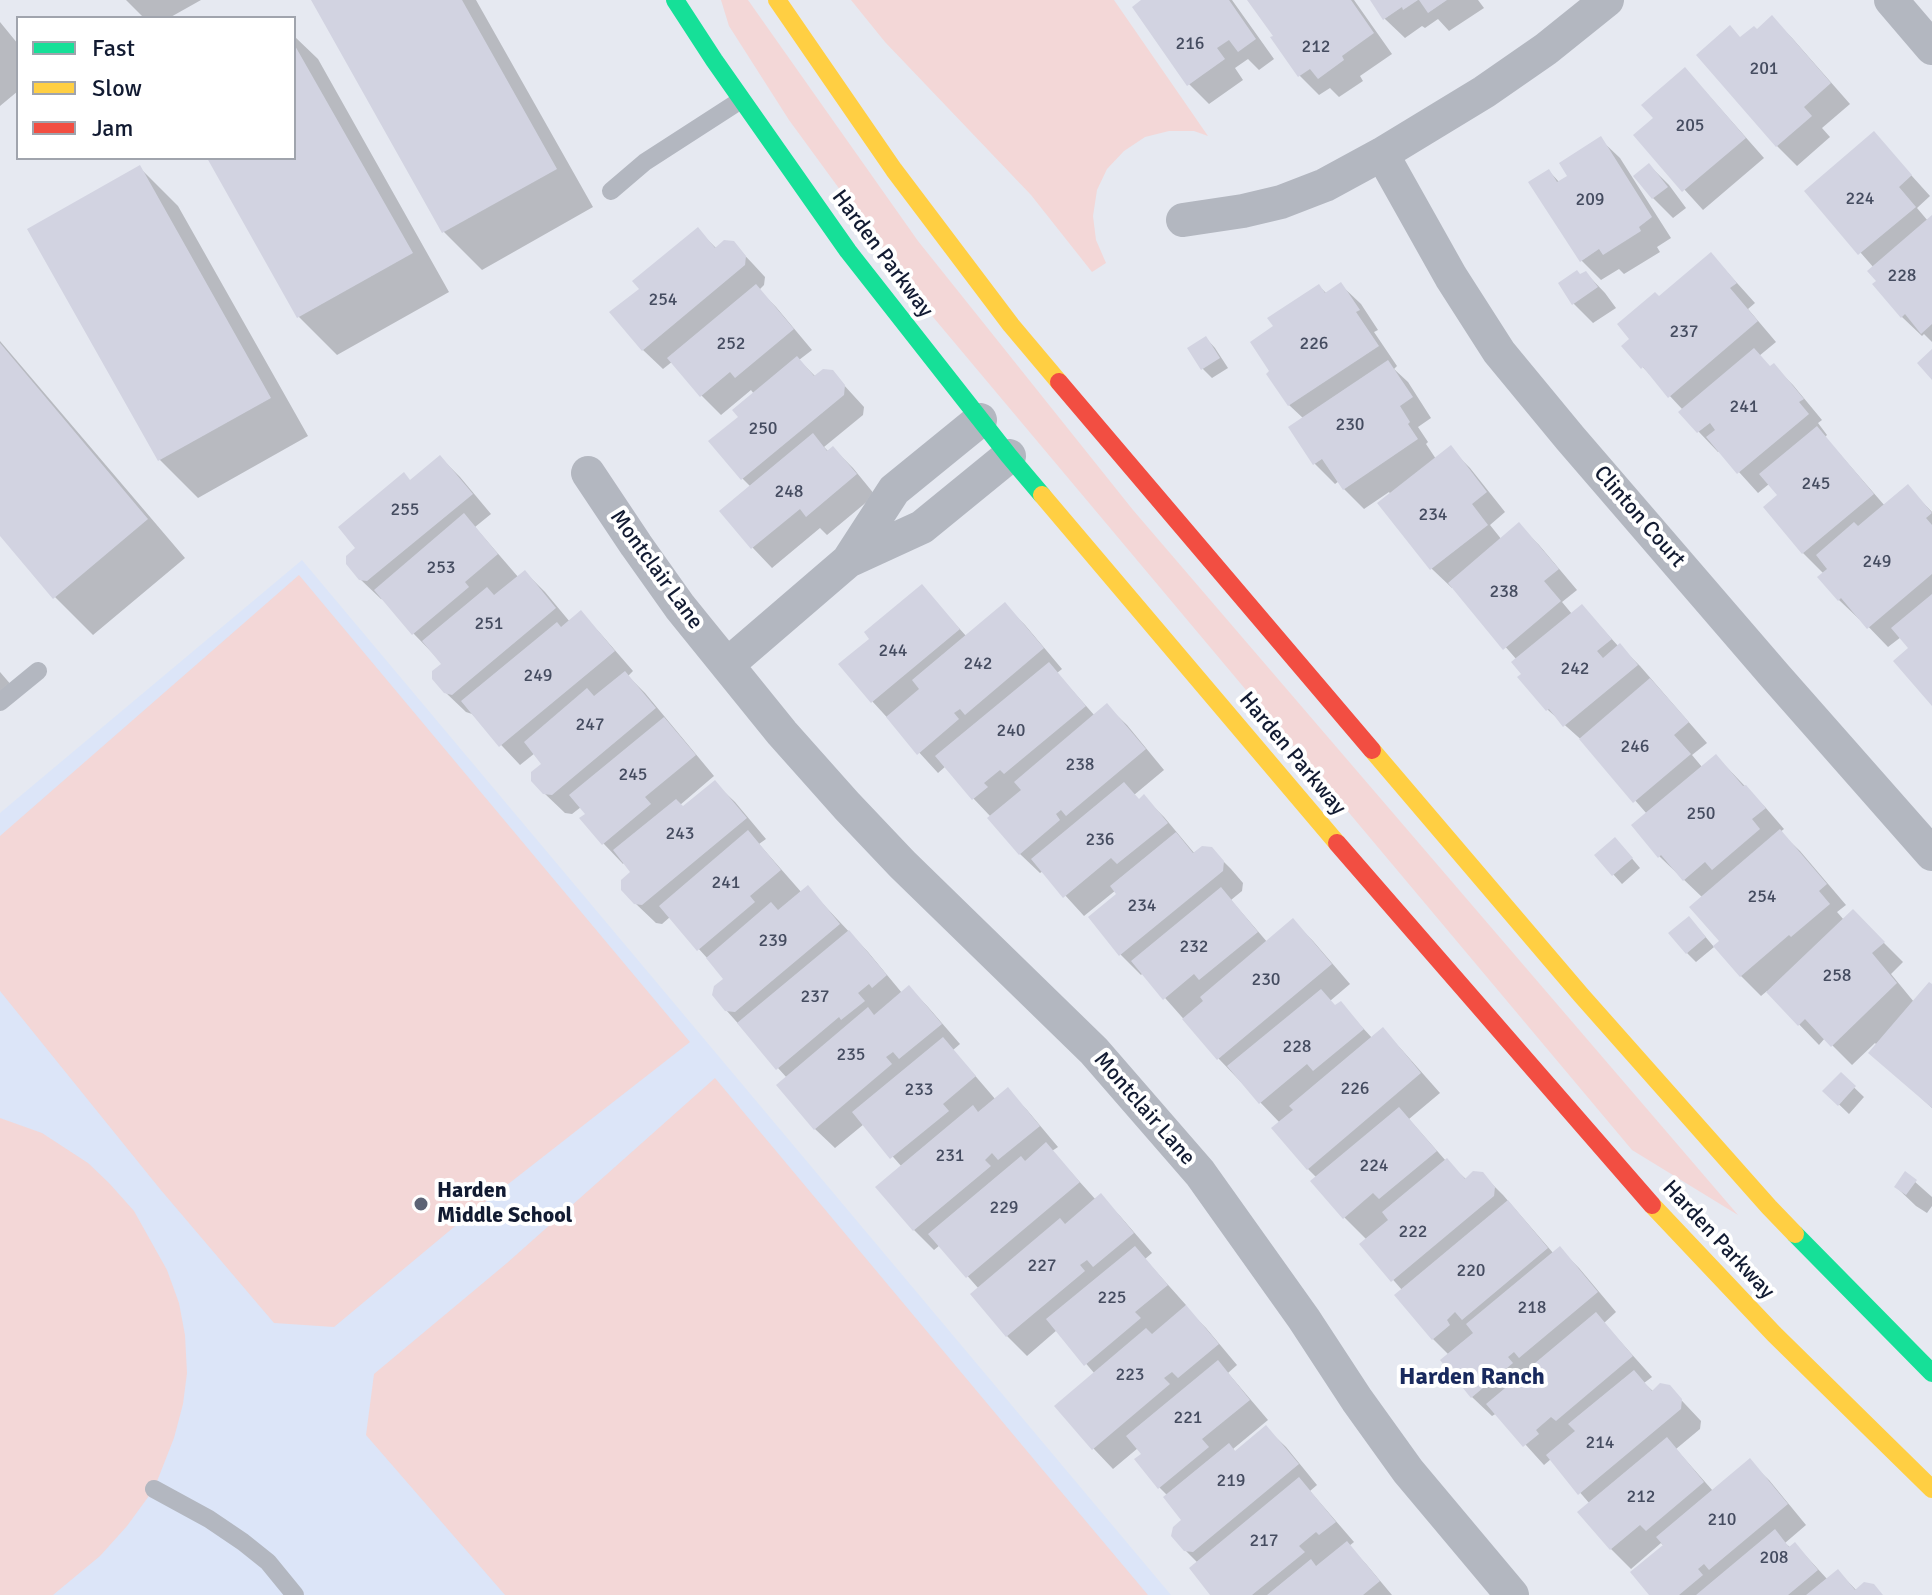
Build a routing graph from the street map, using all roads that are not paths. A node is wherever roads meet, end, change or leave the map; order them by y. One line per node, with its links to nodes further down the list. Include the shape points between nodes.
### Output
1 (675, 0): 6 (street, Harden Parkway)
2 (777, 0): 18 (street, via 903,182 1011,325 1120,456 1581,995 1748,1183)
3 (1607, 0): 7 (street, via 1546,49)
4 (1891, 0): 5 (street)
5 (1932, 48)
6 (741, 100): 8 (lane, via 645,162); 10 (street, Harden Parkway, via 848,251)
7 (1382, 154): 9 (street, via 1281,202); 17 (street, Clinton Court, via 1499,352)
8 (611, 191)
9 (1183, 220)
10 (980, 420): 11 (street, Harden Parkway); 13 (street, via 894,490)
11 (1009, 456): 13 (street, via 922,527); 20 (street, Harden Parkway, via 1643,1196)
12 (588, 473): 14 (street, Montclair Lane, via 680,607)
13 (848, 561): 14 (street)
14 (727, 665): 22 (street, Montclair Lane, via 847,806 1094,1051 1200,1173 1408,1471)
15 (38, 671): 16 (lane)
16 (0, 702)
17 (1932, 854)
18 (1932, 1373)
19 (154, 1489): 21 (lane, via 243,1542)
20 (1932, 1489)
21 (295, 1595)
22 (1512, 1595)

